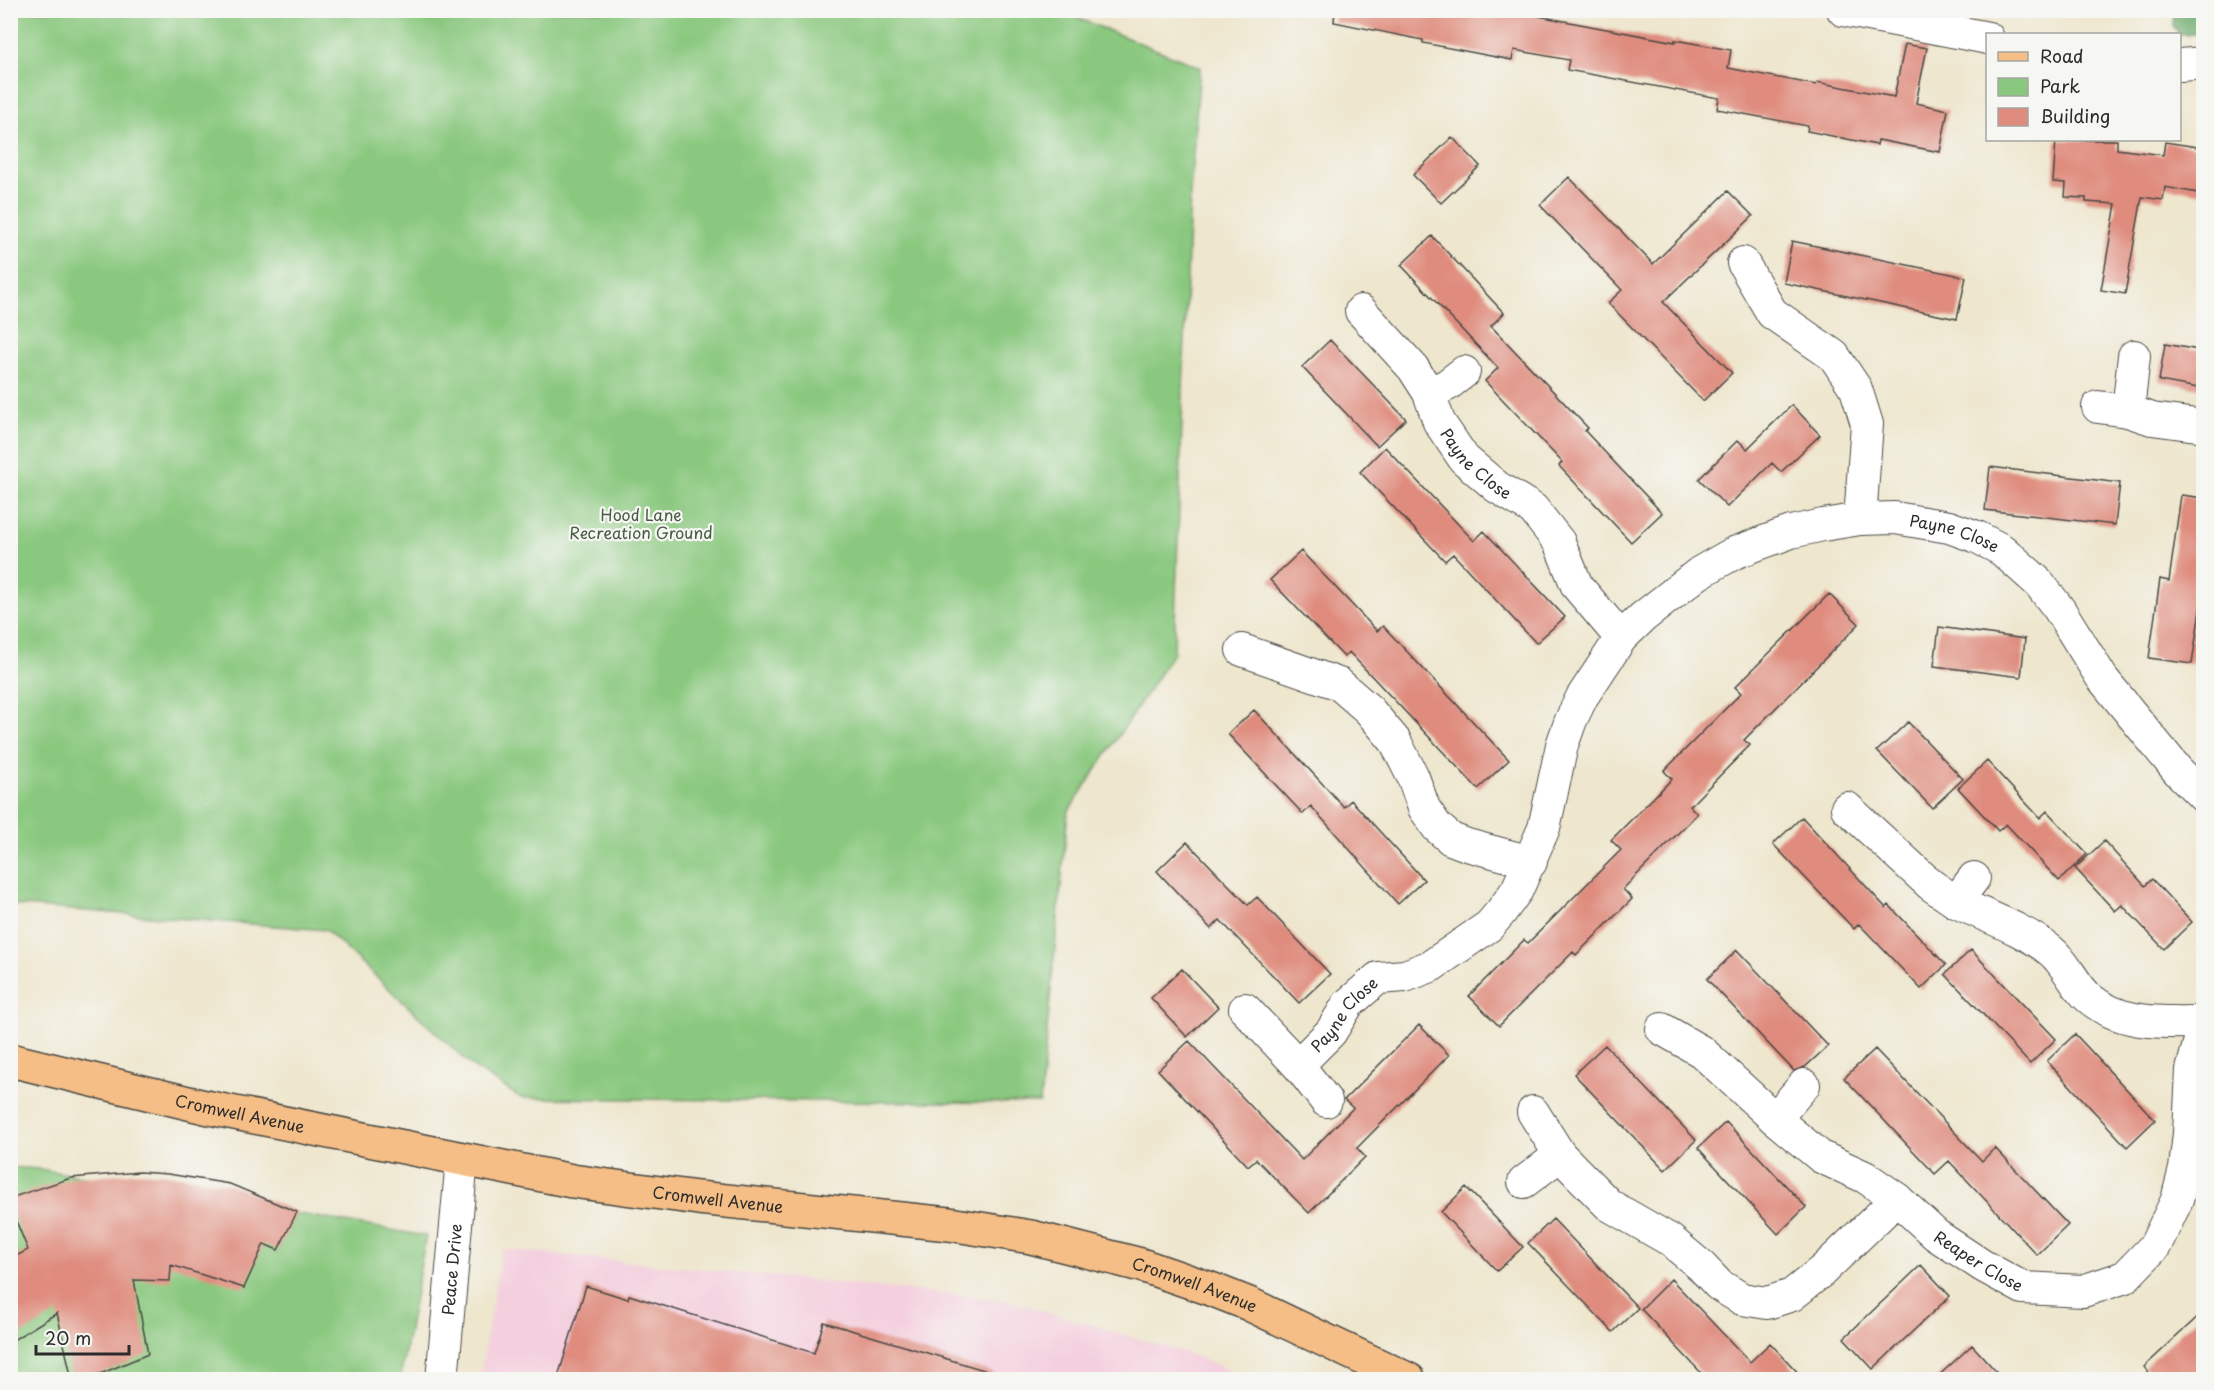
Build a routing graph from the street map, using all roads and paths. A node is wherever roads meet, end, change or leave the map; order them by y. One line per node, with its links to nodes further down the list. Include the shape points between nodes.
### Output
1 (1843, 10): 2 (street)
2 (1986, 38)
3 (2204, 63): 4 (street)
4 (2181, 64)
5 (1743, 263): 11 (street, via 1772,313 1834,356 1856,389 1867,424)
6 (1361, 311): 9 (street, Payne Close, via 1413,368)
7 (2134, 356): 10 (street, via 2113,409)
8 (1464, 372): 9 (street)
9 (1429, 393): 12 (street, Payne Close, via 1439,422 1464,459 1497,487 1533,509 1558,542 1577,586)
10 (2204, 426)
11 (1860, 519): 12 (street, Payne Close, via 1791,532 1734,553 1699,573); 14 (street, Payne Close, via 1928,522 1977,537 2002,550 2039,583 2102,678)
12 (1621, 638): 16 (street, Payne Close, via 1571,720 1544,828)
13 (1242, 650): 16 (street, via 1339,684 1369,710 1395,741 1424,808 1437,827 1451,839 1467,845)
14 (2204, 797)
15 (1847, 808): 18 (street, Reaper Close, via 1931,885 1965,890 2053,952 2088,997 2116,1016 2146,1022)
16 (1531, 862): 21 (street, Payne Close, via 1517,890 1489,926 1431,966 1405,976 1378,978 1347,1004 1331,1032)
17 (1245, 1009): 21 (street, Payne Close)
18 (2204, 1024): 29 (street, Reaper Close, via 2192,1070 2185,1169 2177,1200 2155,1246 2125,1277 2083,1291 2024,1288 1936,1235)
19 (1662, 1029): 25 (street, Reaper Close, via 1702,1052)
20 (10, 1060): 27 (main road, Cromwell Avenue, via 205,1107)
21 (1298, 1065): 23 (street)
22 (1804, 1085): 25 (street)
23 (1326, 1101)
24 (1533, 1112): 26 (street)
25 (1775, 1119): 29 (street, Reaper Close, via 1821,1157 1864,1177)
26 (1560, 1155): 28 (street); 29 (street, via 1609,1204 1670,1240 1719,1285 1742,1299 1767,1303 1792,1295)
27 (462, 1159): 30 (street, Peace Drive); 31 (main road, Cromwell Avenue, via 607,1186 949,1224 1031,1237 1141,1265 1211,1289)
28 (1524, 1182)
29 (1897, 1199)
30 (442, 1380)
31 (1410, 1380)

